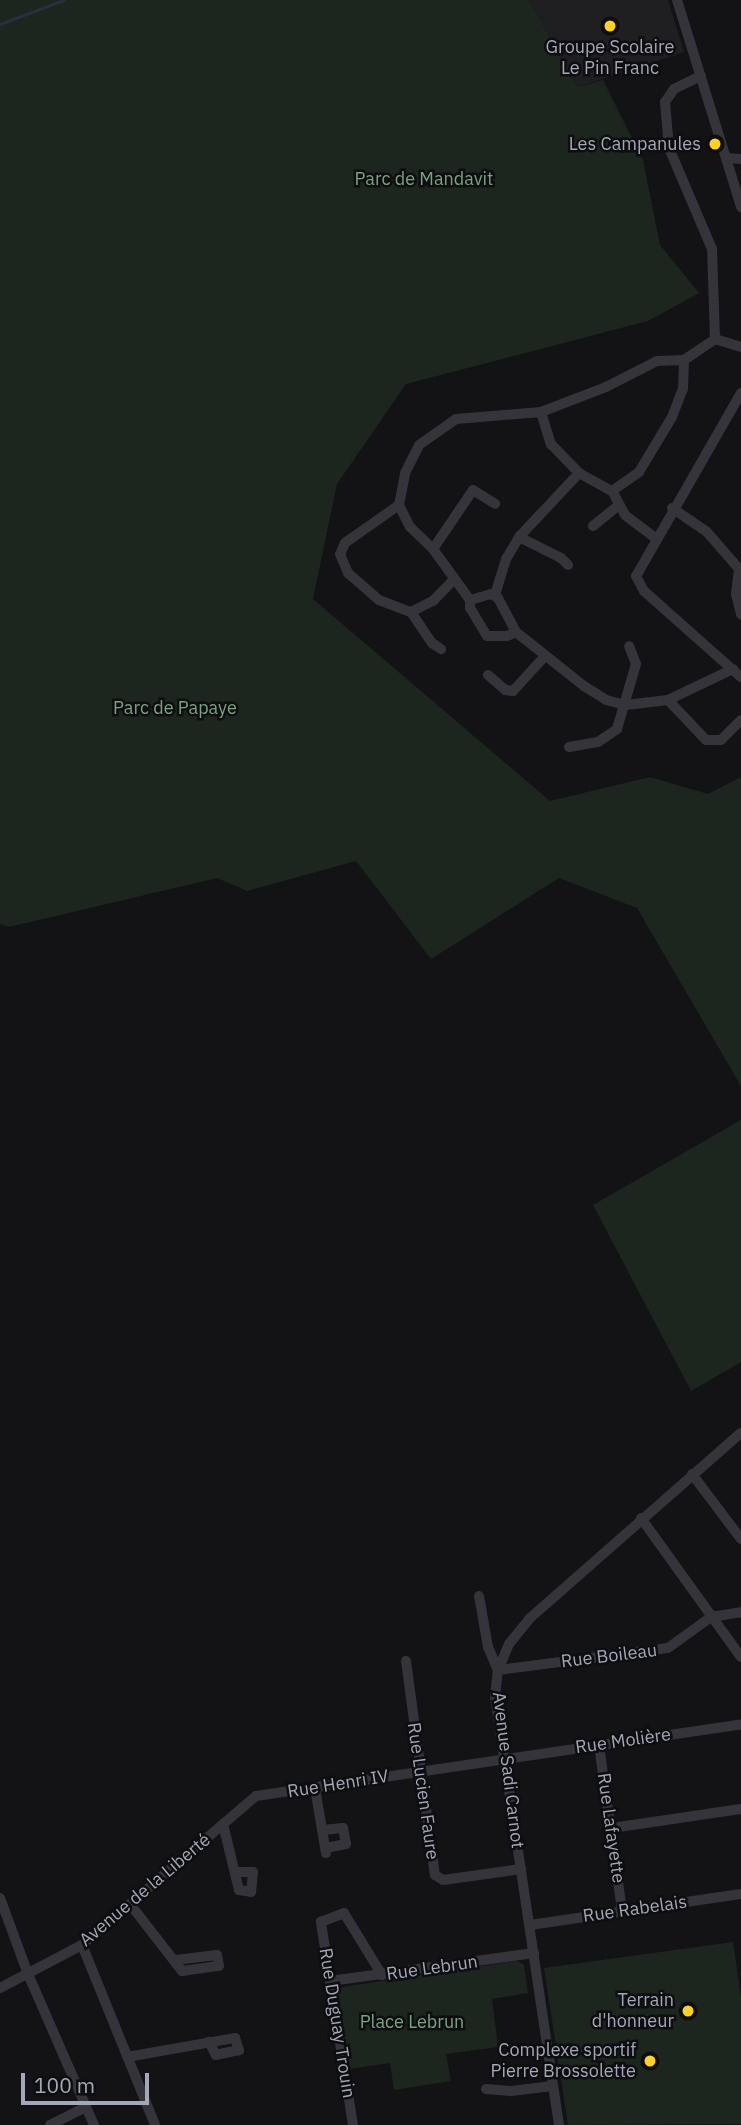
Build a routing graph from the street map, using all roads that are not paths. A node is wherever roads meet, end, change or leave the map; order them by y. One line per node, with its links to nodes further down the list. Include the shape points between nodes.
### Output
1 (677, 0): 2 (street)
2 (701, 76): 3 (street); 6 (street, via 674,89 665,102 668,148 712,248)
3 (726, 158): 4 (street); 5 (street)
4 (741, 159)
5 (741, 207)
6 (715, 339): 7 (street); 8 (street)
7 (741, 347)
8 (684, 360): 11 (street, via 657,361); 13 (street, via 683,389 672,417 639,472)
9 (741, 393): 10 (street)
10 (737, 407): 17 (street)
11 (541, 412): 12 (street, via 546,438); 15 (street, via 471,416 443,425 413,454)
12 (579, 473): 13 (street); 19 (street)
13 (612, 491): 16 (street)
14 (495, 504): 21 (street, via 473,490)
15 (399, 505): 21 (street, via 410,527); 27 (street, via 351,538 340,554 357,584 388,606)
16 (619, 505): 18 (street); 20 (street, via 631,522)
17 (672, 508): 20 (street); 23 (street, via 707,532)
18 (593, 526)
19 (519, 537): 22 (street); 25 (street, via 506,559)
20 (654, 537): 33 (street, via 636,571 640,586)
21 (433, 549): 24 (street)
22 (568, 565)
23 (740, 568): 28 (street, via 736,594)
24 (454, 579): 26 (street); 27 (street, via 433,601)
25 (495, 595): 26 (street); 29 (street)
26 (470, 600): 29 (street, via 475,619 487,636)
27 (411, 612): 31 (street)
28 (741, 614)
29 (516, 632): 32 (street)
30 (629, 646): 36 (street, via 636,664)
31 (441, 649)
32 (545, 656): 34 (street, via 513,691); 36 (street, via 606,700)
33 (737, 673): 35 (street)
34 (488, 676)
35 (668, 700): 36 (street); 37 (street, via 706,740 721,740)
36 (626, 705): 38 (street, via 617,729 598,742)
37 (741, 720)
38 (569, 747)
39 (741, 1433): 40 (street, Avenue Sadi Carnot)
40 (692, 1474): 41 (street, Avenue Sadi Carnot); 42 (street)
41 (641, 1518): 45 (street); 48 (street, Avenue Sadi Carnot, via 529,1619 509,1644)
42 (741, 1539)
43 (479, 1596): 48 (street, via 488,1647)
44 (741, 1612): 45 (street)
45 (711, 1617): 46 (street); 48 (street, Rue Boileau, via 668,1648)
46 (741, 1657)
47 (406, 1661): 52 (street, Rue Lucien Faure)
48 (498, 1670): 51 (street, Avenue Sadi Carnot, via 495,1697)
49 (741, 1724): 50 (street, Rue Molière)
50 (599, 1745): 51 (street, Rue Molière); 57 (street, Rue Lafayette)
51 (505, 1758): 52 (street, Rue Molière); 59 (street, Avenue Sadi Carnot)
52 (420, 1771): 53 (street, Rue Henri IV); 59 (street, Rue Lucien Faure, via 438,1878)
53 (316, 1788): 54 (street, Rue Henri IV); 58 (street)
54 (256, 1796): 56 (street, Avenue de la Liberté)
55 (741, 1809): 57 (street)
56 (223, 1824): 60 (street); 63 (street, Avenue de la Liberté)
57 (612, 1828): 64 (street, Rue Lafayette)
58 (323, 1830): 58 (street, via 326,1850 346,1844 343,1828)
59 (521, 1869): 65 (street, Avenue Sadi Carnot)
60 (235, 1872)
61 (741, 1894): 64 (street, Rue Rabelais)
62 (0, 1898): 69 (street)
63 (130, 1904): 66 (street, Avenue de la Liberté); 68 (street)
64 (622, 1911): 65 (street, Rue Rabelais)
65 (530, 1925): 67 (street, Avenue Sadi Carnot)
66 (82, 1945): 69 (street, Avenue de la Liberté); 74 (street)
67 (534, 1953): 70 (street, Rue Lebrun); 75 (street, Avenue Sadi Carnot)
68 (175, 1960)
69 (27, 1974): 72 (street, Avenue de la Liberté); 77 (street)
70 (382, 1975): 71 (street, Rue Lebrun); 71 (street, Rue Duguay Trouin, via 344,1913 321,1922)
71 (330, 1981): 81 (street, Rue Duguay Trouin)
72 (0, 1988)
73 (209, 2042): 74 (street)
74 (127, 2057): 80 (street)
75 (553, 2086): 76 (street); 82 (street, Avenue Sadi Carnot)
76 (486, 2089)
77 (86, 2107): 78 (street); 79 (street)
78 (50, 2125)
79 (94, 2125)
80 (155, 2125)
81 (353, 2125)
82 (559, 2125)

